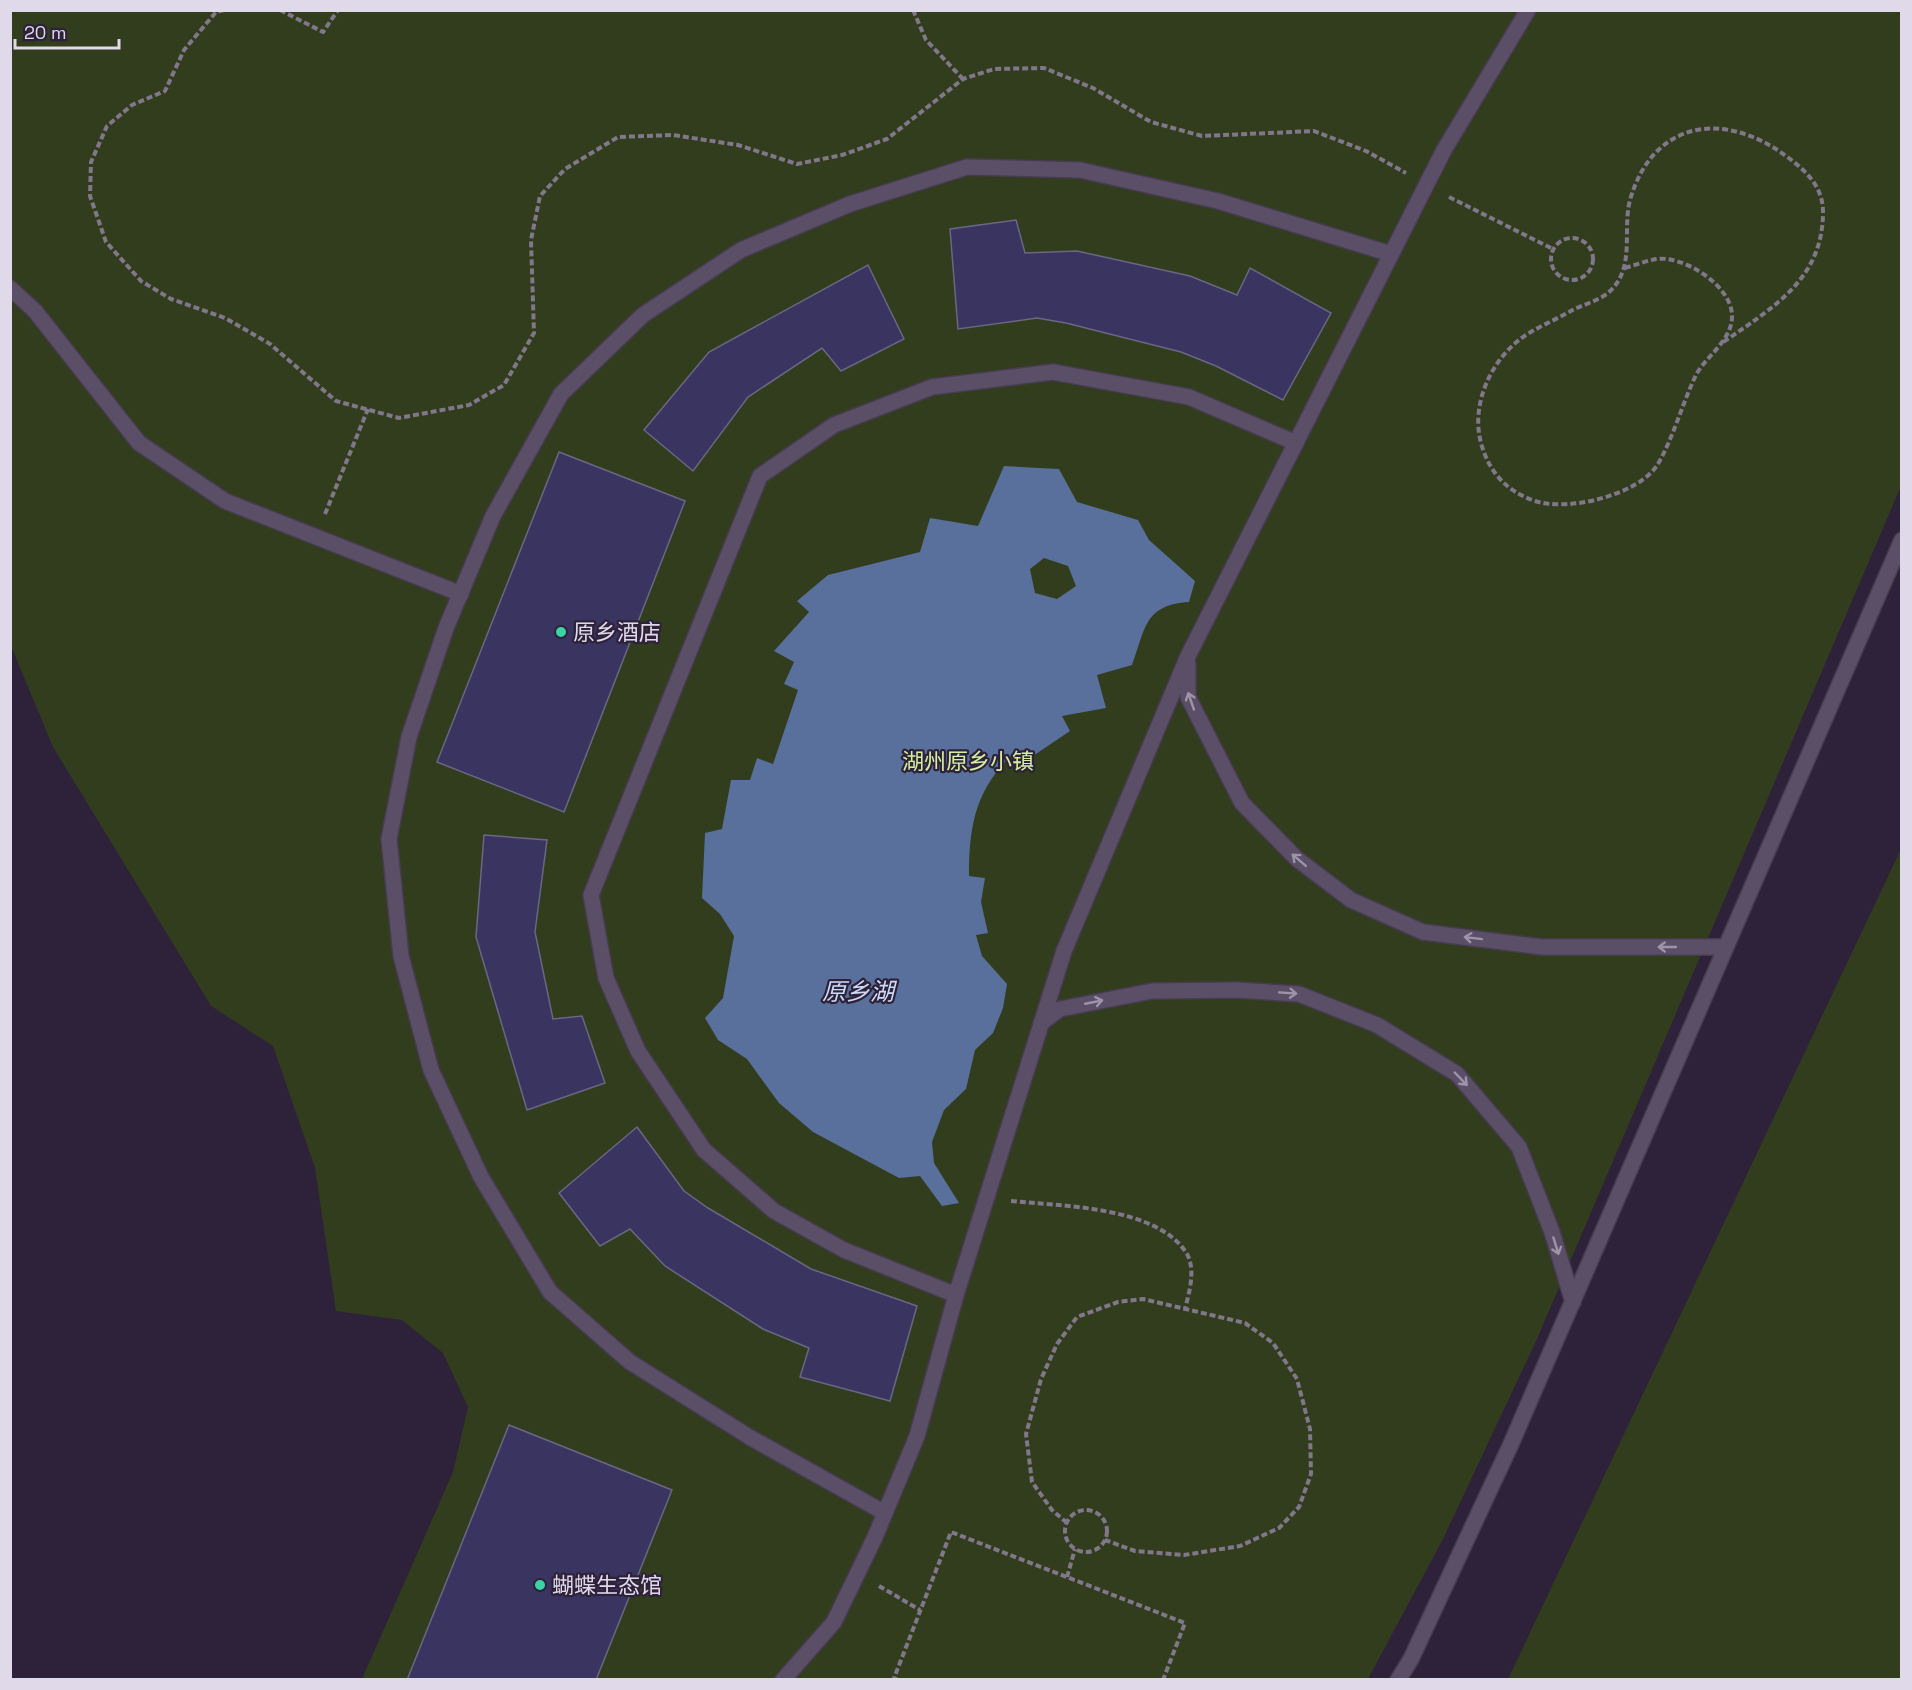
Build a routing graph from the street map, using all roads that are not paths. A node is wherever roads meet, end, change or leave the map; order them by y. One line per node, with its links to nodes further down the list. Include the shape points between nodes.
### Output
1 (1528, 10): 2 (street, via 1449,141)
2 (1391, 254): 4 (street); 6 (street, via 1218,201 1080,170 967,167 850,204 741,250 643,315 561,394 494,516)
3 (10, 288): 6 (street, via 35,312 139,444 225,501)
4 (1296, 442): 7 (street); 10 (street, via 1189,397 1053,372 932,387 834,425 760,476 591,895 606,978 633,1040 704,1150 774,1211 844,1250)
5 (1902, 540): 8 (street)
6 (461, 594): 12 (street, via 409,737 388,839 401,956 436,1080 481,1177 550,1292 630,1362 751,1438)
7 (1188, 656): 8 (street, one-way to 7, via 1542,947 1423,932 1351,900 1297,859 1242,803 1188,697); 9 (street, via 1064,951)
8 (1726, 947): 11 (street)
9 (1041, 1023): 10 (street); 11 (street, one-way to 11, via 1060,1009 1152,991 1236,990 1299,994 1377,1025 1458,1074 1519,1147 1552,1232)
10 (956, 1295): 12 (street, via 917,1437)
11 (1573, 1302): 14 (street, via 1506,1455)
12 (885, 1513): 13 (street, via 834,1623)
13 (783, 1680)
14 (1398, 1680)

